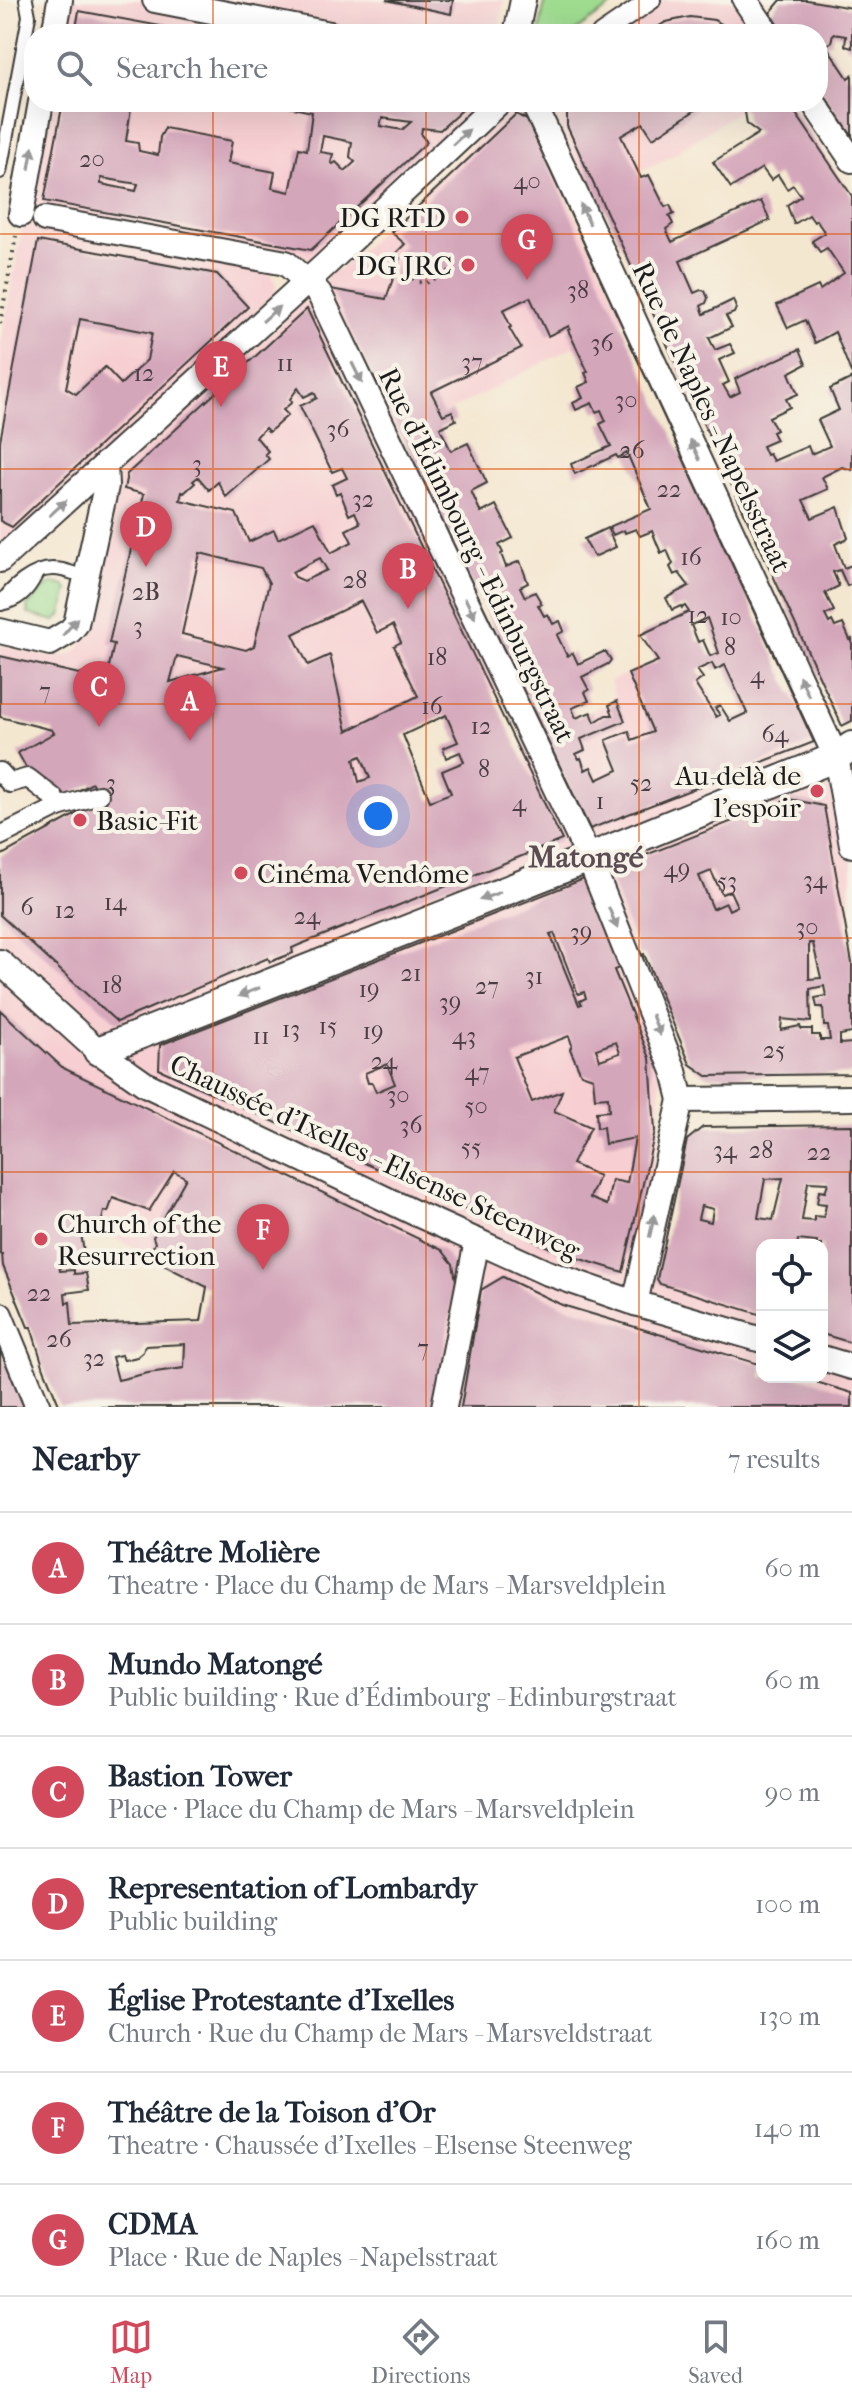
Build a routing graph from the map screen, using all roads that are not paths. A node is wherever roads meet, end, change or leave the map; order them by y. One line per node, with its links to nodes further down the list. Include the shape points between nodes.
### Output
1 (26, 0): 7 (lane)
2 (60, 0): 8 (street)
3 (155, 0): 9 (street)
4 (523, 0): 10 (street)
5 (651, 0): 11 (street)
6 (745, 0): 12 (street)
7 (28, 24)
8 (56, 24)
9 (279, 24)
10 (518, 24)
11 (616, 24)
12 (761, 24)
13 (24, 43): 19 (lane)
14 (39, 112): 20 (street, one-way to 14)
15 (488, 112): 22 (street, one-way to 15)
16 (538, 112): 28 (street, Rue de Naples - Napelsstraat, one-way to 16)
17 (820, 112): 18 (street)
18 (852, 160)
19 (0, 172)
20 (21, 214)
21 (45, 219): 22 (street, via 286,263)
22 (307, 281): 23 (street, one-way to 22); 34 (street, Rue d'Édimbourg - Edinburgstraat, one-way to 34, via 319,293)
23 (105, 464): 24 (street, one-way to 23); 27 (street, one-way to 23, via 50,643 76,624 106,486)
24 (0, 560)
25 (73, 573): 26 (lane, via 50,568 23,580)
26 (1, 604)
27 (0, 631)
28 (845, 768): 33 (street, Rue de Naples - Napelsstraat); 34 (street)
29 (3, 784): 31 (street, via 28,778)
30 (99, 795): 31 (street)
31 (56, 802): 32 (street)
32 (0, 829)
33 (852, 845)
34 (589, 858): 36 (street, one-way to 36, via 428,928); 38 (street, Rue d'Édimbourg - Edinburgstraat, one-way to 38)
35 (0, 962): 36 (street, Chaussée d'Ixelles - Elsense Steenweg)
36 (98, 1051): 39 (street, Chaussée d'Ixelles - Elsense Steenweg, via 145,1084)
37 (852, 1098): 38 (street)
38 (681, 1100): 40 (street, one-way to 38)
39 (477, 1241): 40 (street, Chaussée d'Ixelles - Elsense Steenweg, via 545,1272); 46 (street)
40 (635, 1303): 42 (street, Chaussée d'Ixelles - Elsense Steenweg)
41 (0, 1315): 45 (street)
42 (756, 1338)
43 (828, 1360): 44 (street)
44 (852, 1367)
45 (38, 1407)
46 (444, 1407)

